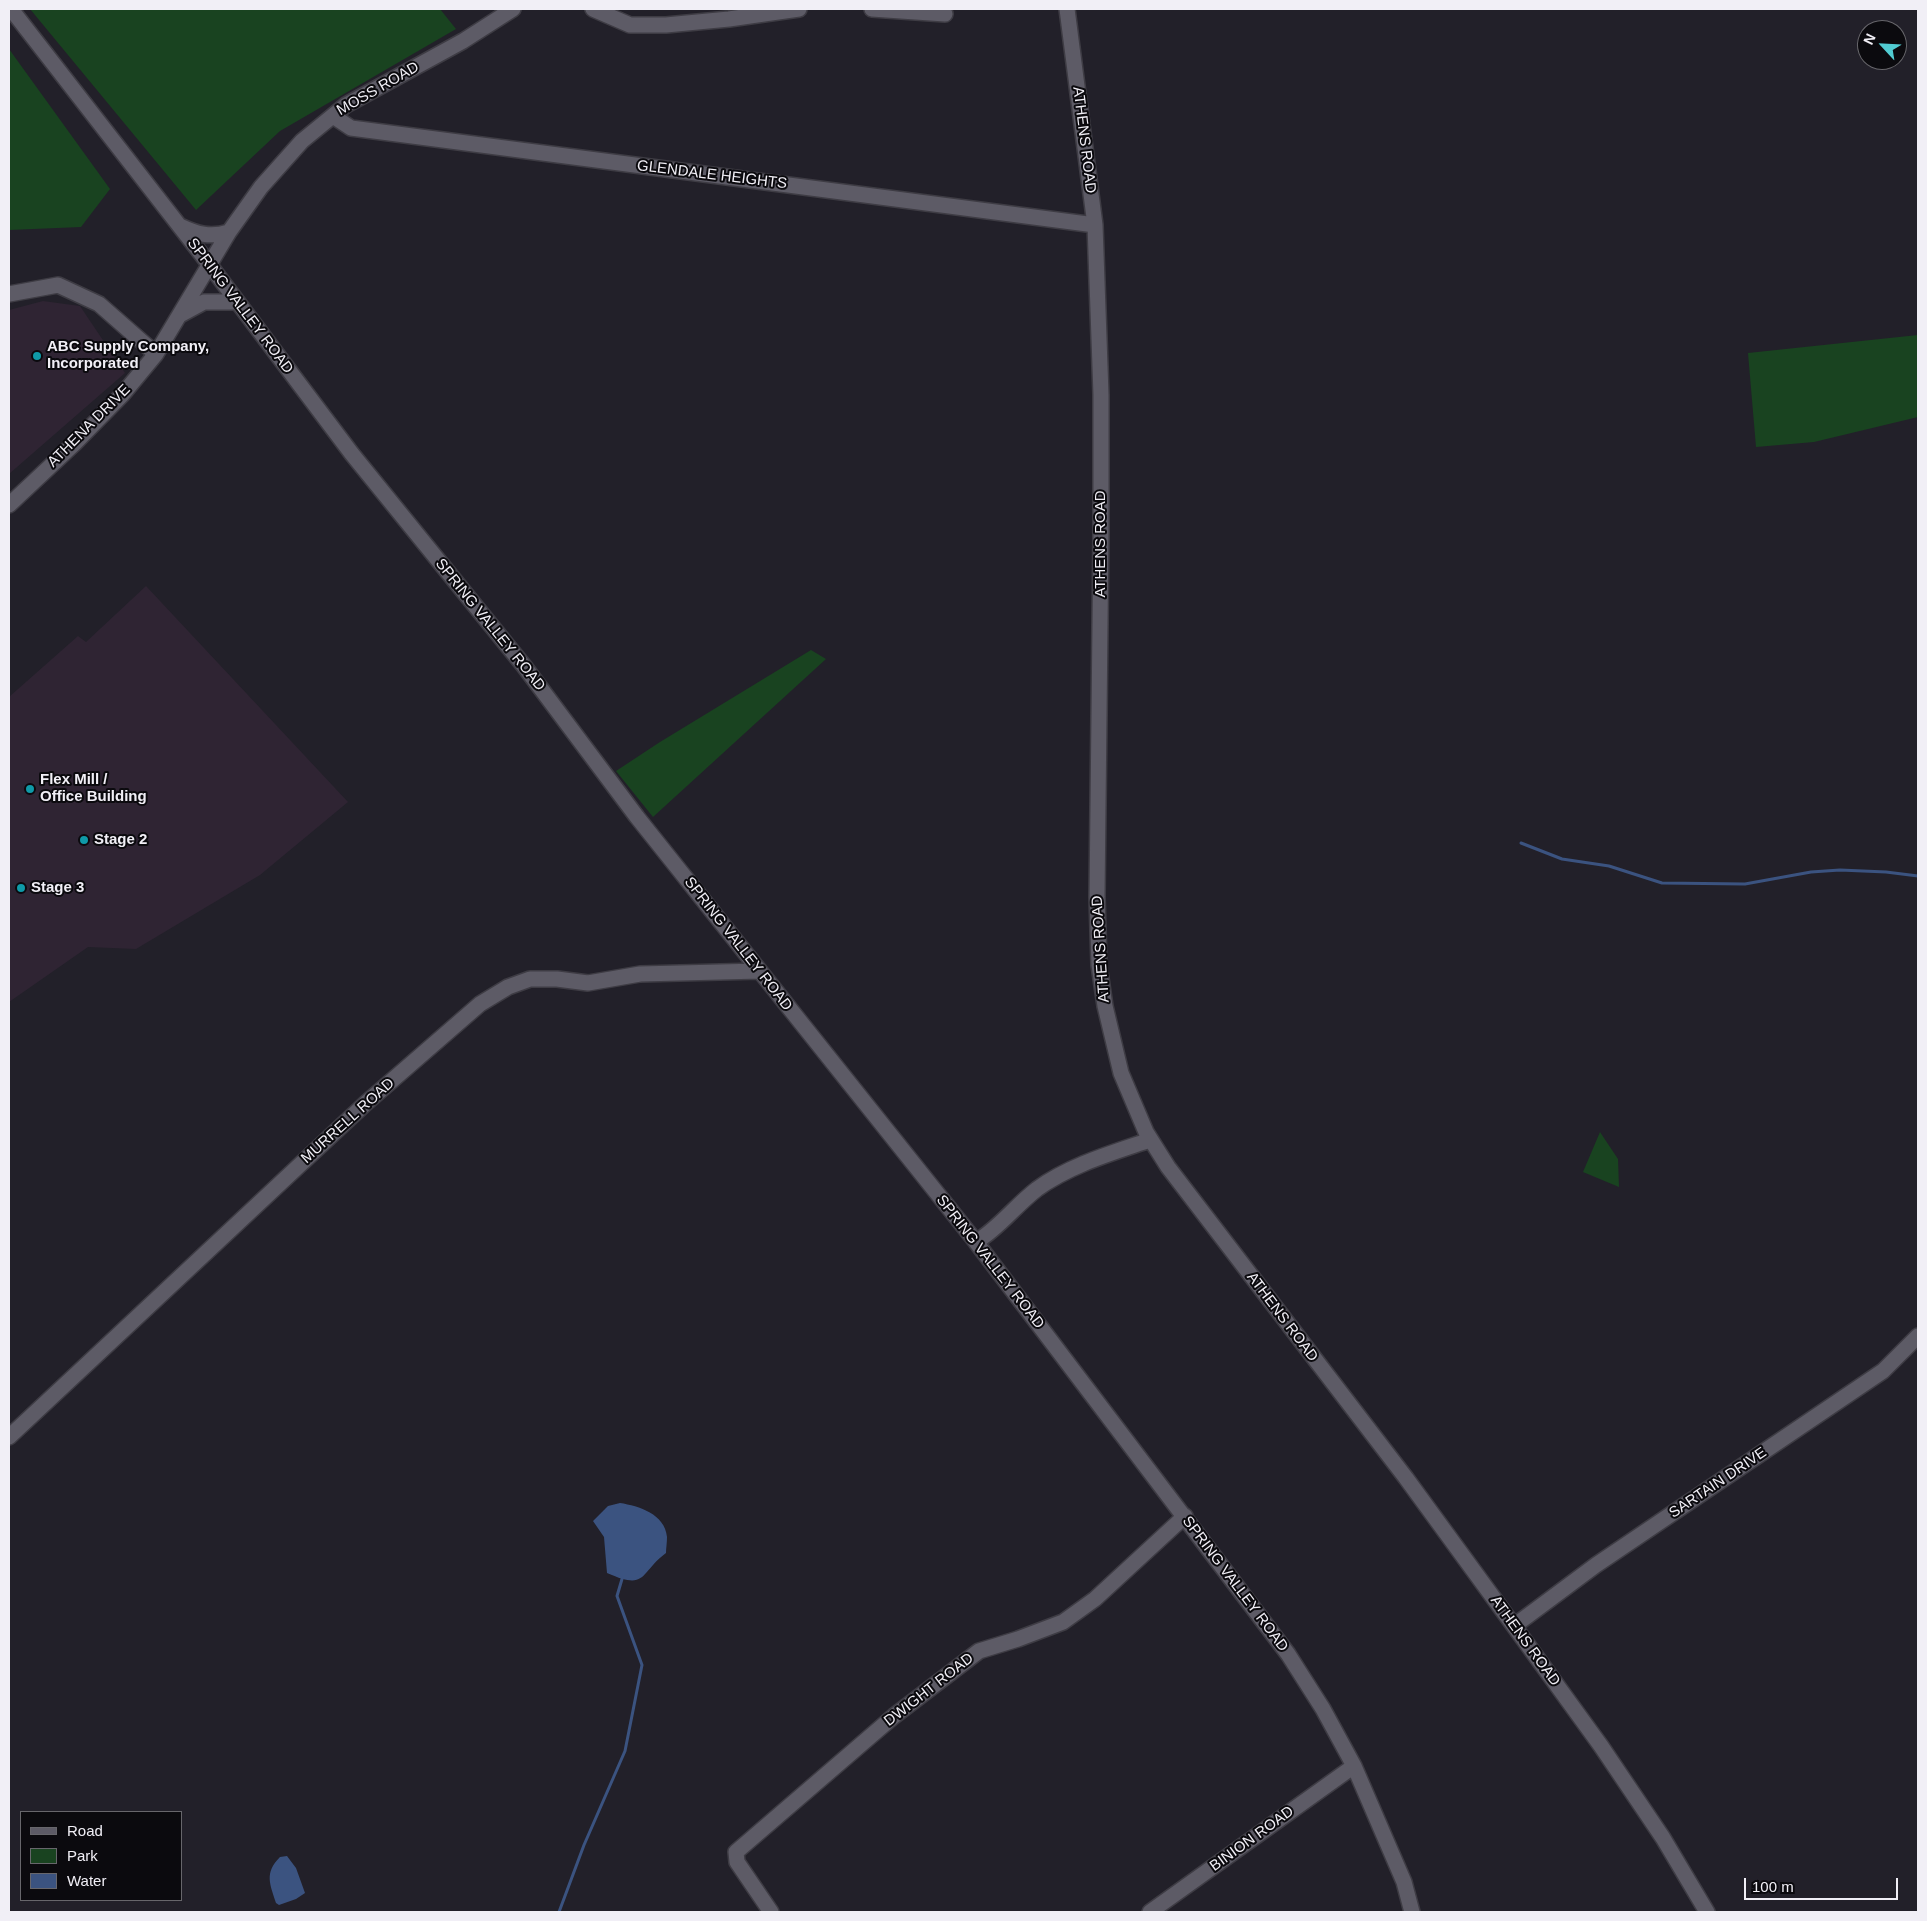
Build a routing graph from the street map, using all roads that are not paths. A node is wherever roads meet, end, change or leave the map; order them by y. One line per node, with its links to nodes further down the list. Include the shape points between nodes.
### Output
1 (11, 9): 9 (street, SPRING VALLEY ROAD)
2 (513, 9): 8 (street, MOSS ROAD)
3 (593, 9): 4 (street, via 630,25 729,19)
4 (800, 9)
5 (872, 9): 7 (street)
6 (1068, 9): 10 (street, ATHENS ROAD)
7 (945, 14)
8 (332, 116): 10 (street, GLENDALE HEIGHTS, via 351,128); 11 (street, MOSS ROAD, via 302,141 261,187)
9 (180, 226): 11 (street, via 208,236); 12 (street, SPRING VALLEY ROAD)
10 (1095, 226): 19 (street, ATHENS ROAD, via 1102,534 1096,898 1099,965 1121,1073)
11 (229, 232): 12 (street, MOSS ROAD)
12 (209, 264): 14 (street, SPRING VALLEY ROAD); 15 (street, ATHENA DRIVE)
13 (9, 294): 16 (street, via 58,285 99,304)
14 (238, 302): 15 (street, via 204,302); 18 (street, SPRING VALLEY ROAD, via 348,448 524,666 637,817)
15 (177, 317): 16 (street, ATHENA DRIVE)
16 (156, 354): 17 (street, ATHENA DRIVE, via 122,395)
17 (9, 505)
18 (760, 971): 20 (street, SPRING VALLEY ROAD); 22 (street, MURRELL ROAD, via 640,974 588,983 530,979 508,987 480,1004 366,1103)
19 (1150, 1140): 20 (street, via 1058,1176 1027,1197); 24 (street, ATHENS ROAD)
20 (976, 1242): 23 (street, SPRING VALLEY ROAD)
21 (1918, 1336): 24 (street, SARTAIN DRIVE, via 1883,1371 1596,1565)
22 (9, 1437)
23 (1185, 1516): 25 (street, SPRING VALLEY ROAD, via 1288,1654); 26 (street, DWIGHT ROAD, via 1095,1599 1063,1622 979,1651 894,1716 736,1852 737,1862)
24 (1514, 1626): 29 (street, ATHENS ROAD, via 1601,1746 1663,1838)
25 (1354, 1766): 27 (street, BINION ROAD); 28 (street, SPRING VALLEY ROAD, via 1404,1882)
26 (768, 1909)
27 (1150, 1912)
28 (1412, 1912)
29 (1707, 1912)

